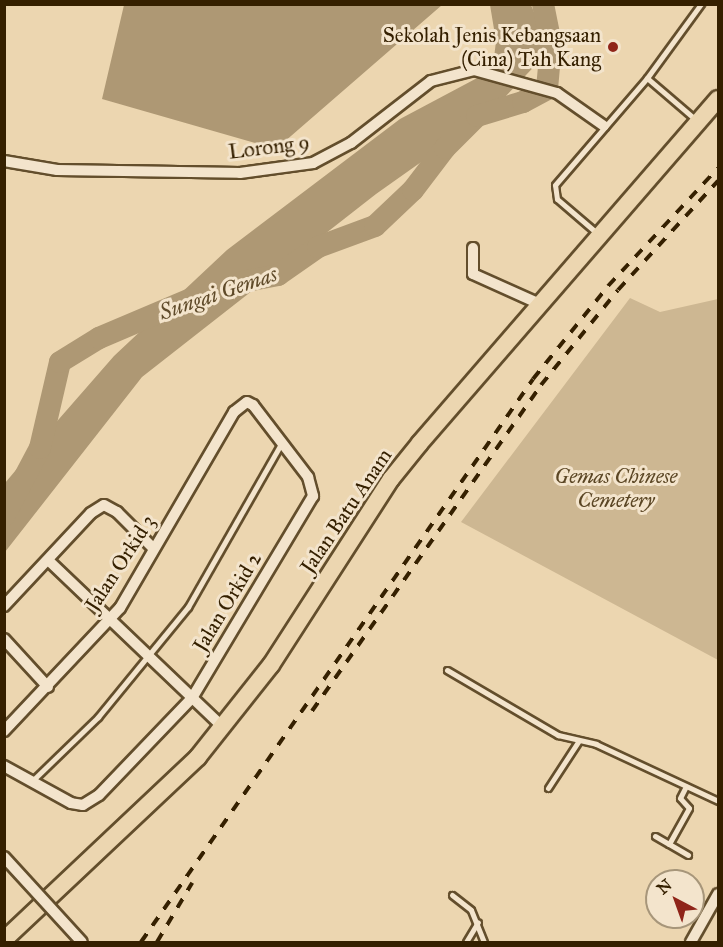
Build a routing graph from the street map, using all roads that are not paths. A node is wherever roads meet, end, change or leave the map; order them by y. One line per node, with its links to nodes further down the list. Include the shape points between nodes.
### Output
1 (700, 4): 2 (lane)
2 (647, 78): 4 (lane); 5 (lane)
3 (718, 99): 4 (highway, Jalan Batu Anam)
4 (699, 123): 7 (highway, Jalan Batu Anam)
5 (604, 126): 6 (street, Lorong 9, via 557,93 482,70 431,81 351,143 313,163 240,173 57,170); 7 (lane, via 554,189 557,199)
6 (4, 161)
7 (601, 238): 9 (highway, Jalan Batu Anam)
8 (473, 248): 9 (street, via 473,274)
9 (542, 305): 21 (highway, Jalan Batu Anam, via 392,479 271,665)
10 (247, 402): 11 (street, Jalan Orkid 2); 12 (street, Jalan Orkid 3, via 234,412)
11 (282, 441): 17 (lane, via 188,607); 20 (street, Jalan Orkid 2, via 312,485 311,503)
12 (154, 549): 13 (street, via 117,512 104,505 91,513); 15 (street, Jalan Orkid 3)
13 (48, 560): 14 (street); 15 (street)
14 (4, 606)
15 (108, 620): 17 (street); 19 (street, Jalan Orkid 3)
16 (4, 639): 19 (street)
17 (150, 658): 20 (street); 25 (lane)
18 (447, 670): 23 (lane, via 547,730)
19 (48, 687): 22 (street, Jalan Orkid 3)
20 (192, 698): 21 (street); 25 (street, Jalan Orkid 2, via 99,795 83,805 71,803)
21 (223, 727): 36 (highway, Jalan Batu Anam, via 151,806)
22 (4, 731)
23 (578, 742): 26 (lane, via 596,744); 27 (lane)
24 (4, 766): 25 (street)
25 (32, 781)
26 (686, 786): 28 (lane); 30 (lane, via 680,798 689,808)
27 (548, 788)
28 (718, 801)
29 (655, 836): 30 (lane)
30 (669, 844): 31 (lane)
31 (688, 855)
32 (4, 857): 37 (street, bridge)
33 (718, 894): 40 (street)
34 (452, 895): 35 (lane)
35 (478, 922): 38 (lane); 39 (lane)
36 (4, 940)
37 (82, 942)
38 (466, 942)
39 (484, 942)
40 (691, 942)

